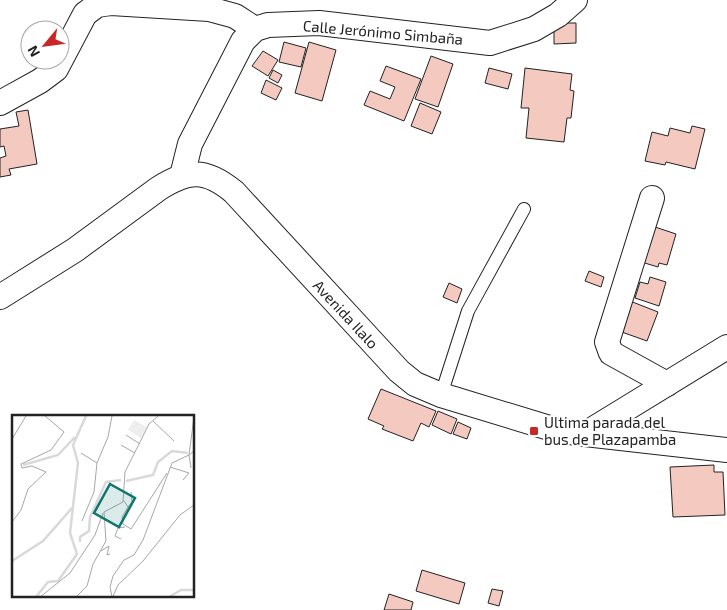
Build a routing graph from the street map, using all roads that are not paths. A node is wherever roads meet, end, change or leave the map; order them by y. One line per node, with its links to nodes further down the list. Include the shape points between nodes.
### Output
1 (575, 0): 2 (street, Calle Jerónimo Simbaña, via 558,16 534,29 490,43 319,23 268,25)
2 (255, 29): 3 (street, via 235,16 209,10 111,3 97,5 85,14 56,70); 4 (street, via 243,41 190,144)
3 (0, 103)
4 (182, 176): 7 (street, Avenida Ilalo); 10 (street, Avenida Ilalo, via 193,174 220,180 399,371 416,384)
5 (652, 198): 9 (street, via 607,342 611,352)
6 (524, 209): 10 (lane, via 468,311)
7 (0, 297)
8 (727, 347): 9 (street)
9 (667, 384): 11 (street)
10 (441, 395): 11 (street, Avenida Ilalo, via 556,430)
11 (585, 434): 12 (street, Avenida Ilalo)
12 (727, 450)

